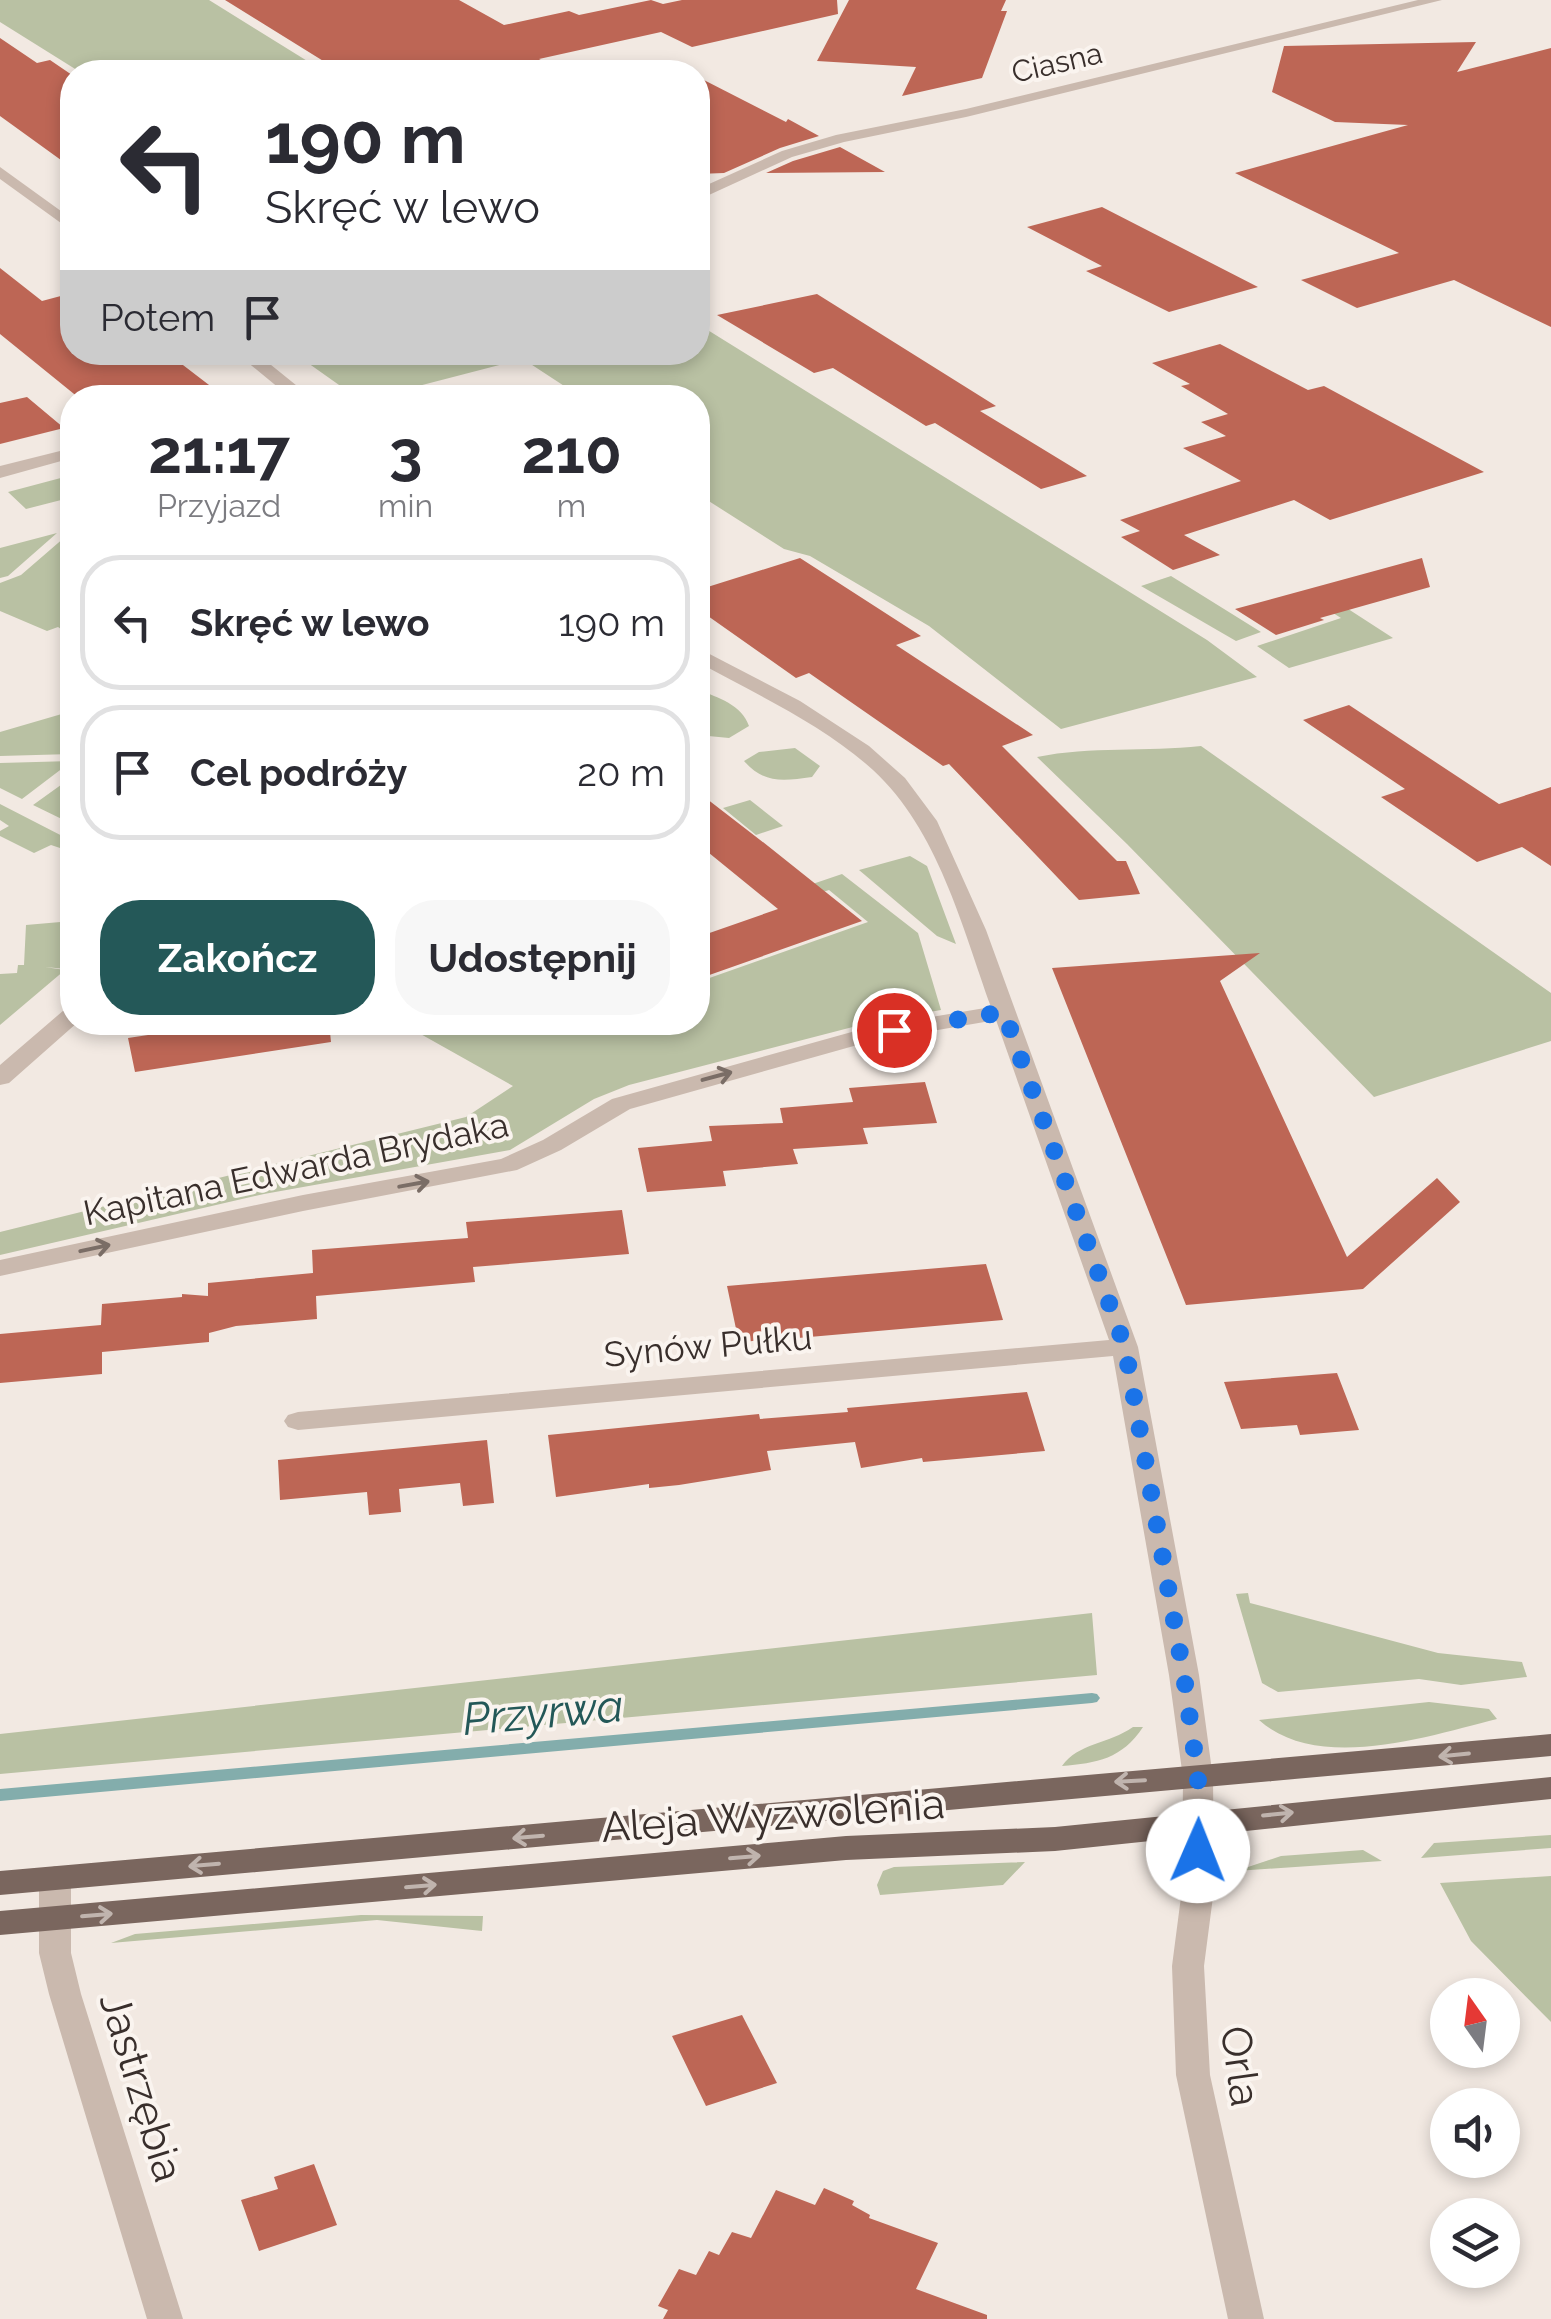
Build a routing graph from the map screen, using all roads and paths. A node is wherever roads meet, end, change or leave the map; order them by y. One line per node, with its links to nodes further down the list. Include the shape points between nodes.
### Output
1 (1435, 0): 3 (street, Ciasna, via 841,138)
2 (0, 172): 4 (street)
3 (710, 189)
4 (60, 217)
5 (259, 365): 6 (street)
6 (283, 385)
7 (60, 457): 8 (street)
8 (0, 472)
9 (710, 661): 10 (street, Orla, via 836,735 880,766 914,804 948,862)
10 (1004, 1012): 13 (street, Kapitana Edwarda Brydaka, one-way to 10, via 508,1165 657,1092 866,1035); 14 (street, Orla)
11 (60, 1026): 12 (street)
12 (0, 1078)
13 (0, 1268)
14 (1125, 1347): 15 (street, Synów Pułku); 17 (street, Orla)
15 (298, 1420)
16 (1551, 1745): 17 (main road, Aleja Wyzwolenia, one-way to 17)
17 (1198, 1778): 19 (street, Orla); 20 (main road, Aleja Wyzwolenia, one-way to 20)
18 (1551, 1788): 19 (main road, Aleja Wyzwolenia, one-way to 18)
19 (1199, 1822): 22 (main road, Aleja Wyzwolenia, one-way to 19); 25 (street, Orla, via 1188,1966 1193,2075)
20 (55, 1878): 21 (main road, Aleja Wyzwolenia); 22 (street, Jastrzębia)
21 (0, 1883)
22 (54, 1918): 23 (main road, Aleja Wyzwolenia); 24 (street, Jastrzębia, via 64,1994)
23 (0, 1923)
24 (166, 2319)
25 (1246, 2319)

